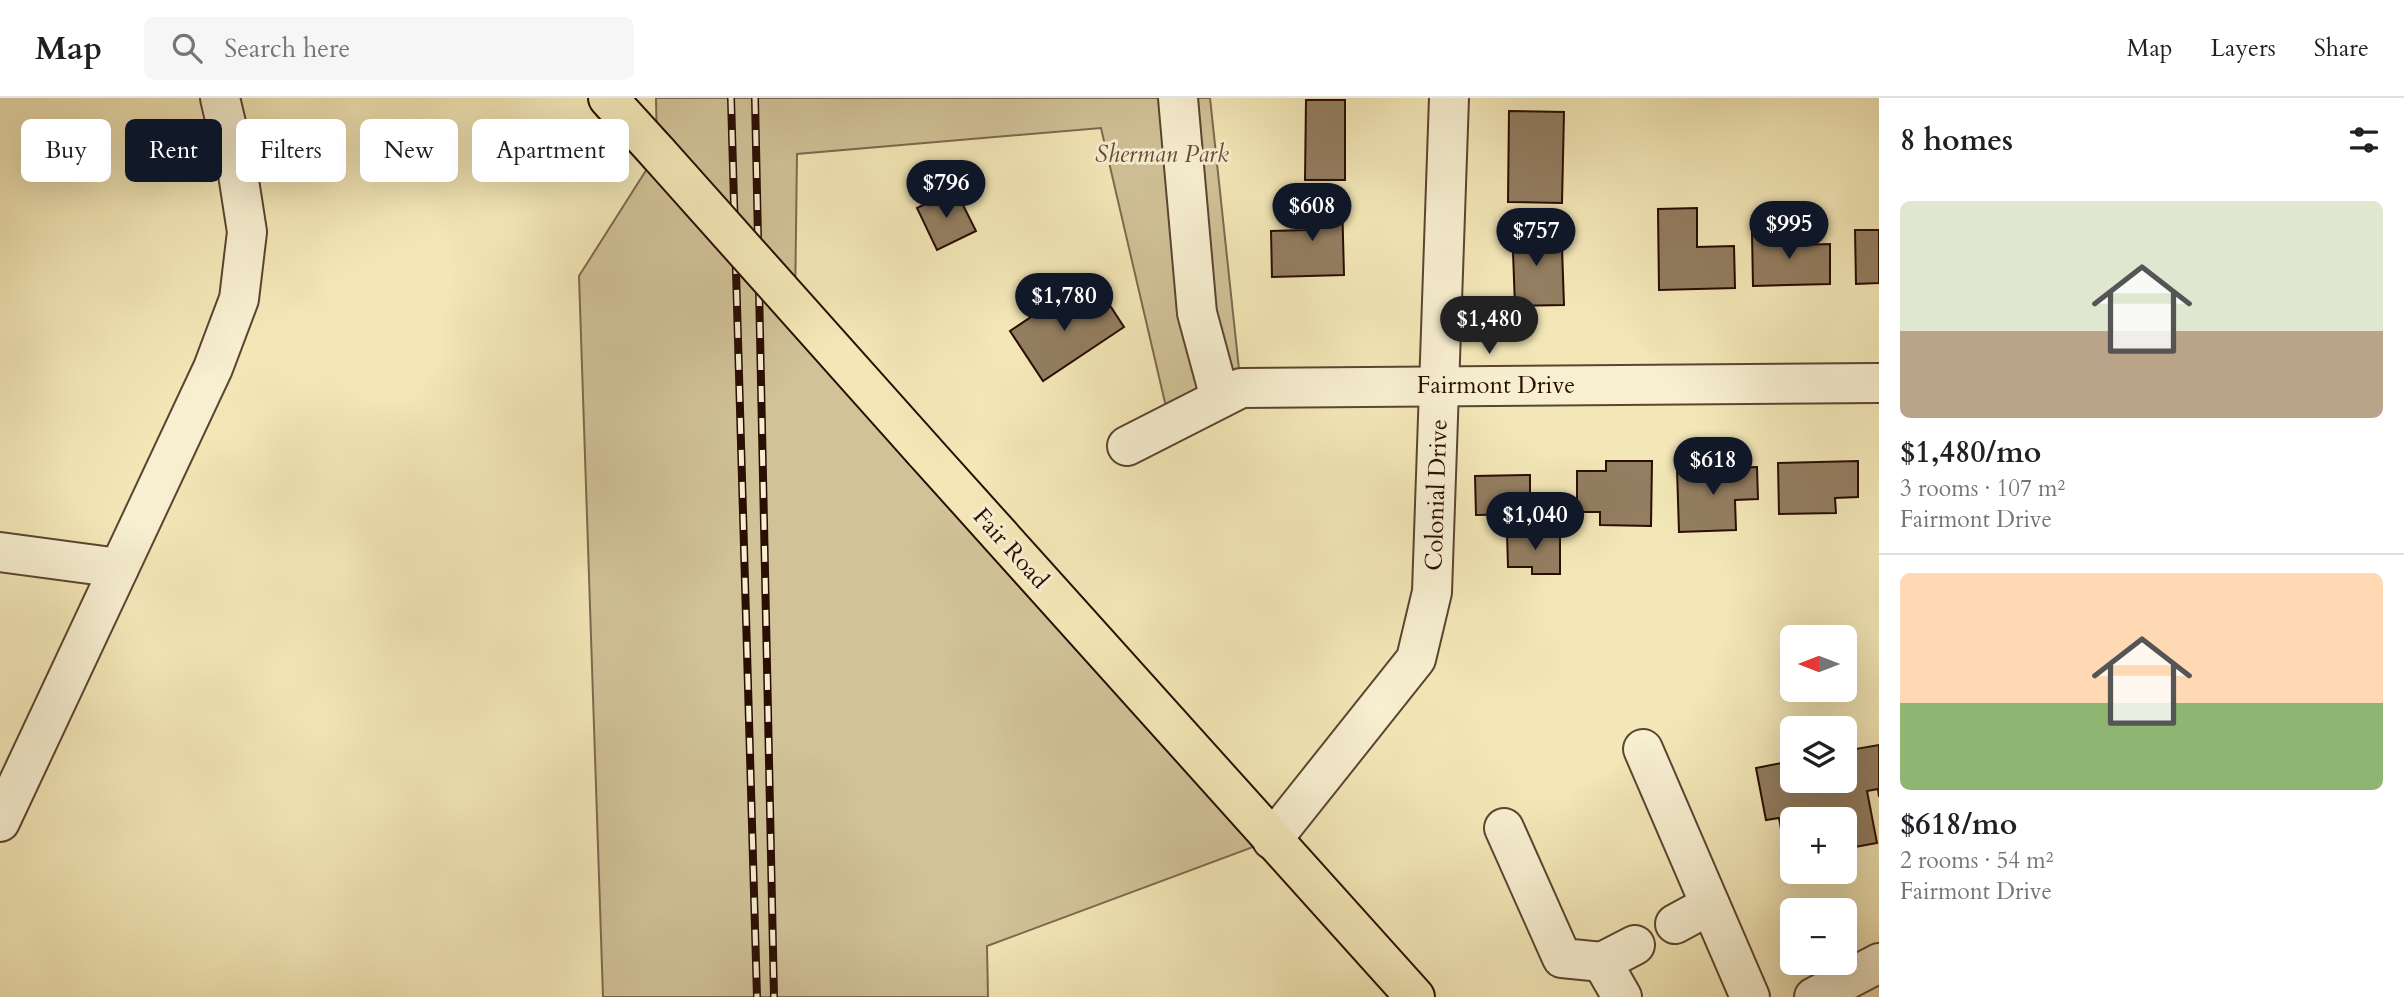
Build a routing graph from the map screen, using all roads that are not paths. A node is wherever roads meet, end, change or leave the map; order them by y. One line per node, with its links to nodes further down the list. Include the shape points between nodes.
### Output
1 (220, 98): 10 (street, via 247,232 239,299 213,368)
2 (608, 98): 14 (main road, Fair Road, bridge)
3 (1178, 98): 7 (street, via 1197,313)
4 (1448, 98): 6 (street, Colonial Drive)
5 (1879, 383): 6 (street, Fairmont Drive)
6 (1440, 386): 7 (street, Fairmont Drive, via 1241,388); 14 (street, Colonial Drive, via 1432,592 1416,659)
7 (1220, 398): 8 (street, Fairmont Drive)
8 (1127, 446)
9 (0, 552): 10 (street)
10 (119, 568): 12 (street)
11 (1643, 749): 15 (street)
12 (0, 822)
13 (1504, 828): 19 (street, via 1562,958 1618,953)
14 (1272, 840): 18 (main road, Fair Road)
15 (1710, 905): 16 (street); 20 (street)
16 (1675, 924)
17 (1879, 964): 21 (street)
18 (1415, 997)
19 (1622, 997)
20 (1750, 997)
21 (1814, 997)

